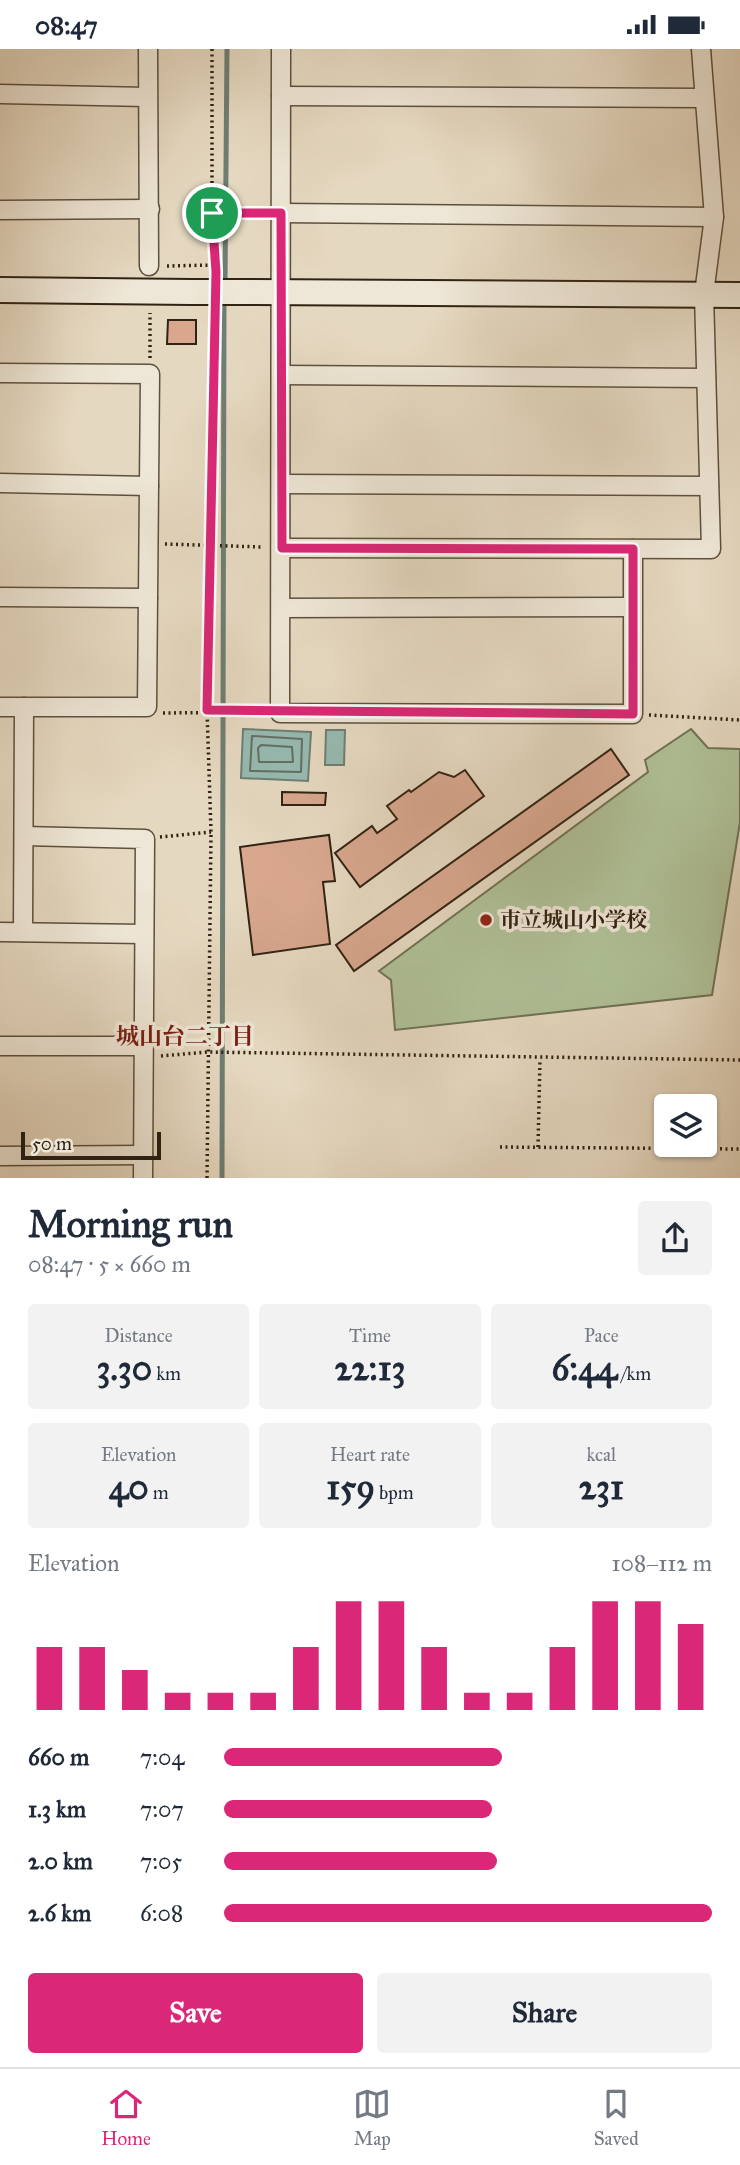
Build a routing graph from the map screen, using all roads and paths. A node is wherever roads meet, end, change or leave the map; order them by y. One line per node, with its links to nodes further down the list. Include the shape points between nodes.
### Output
1 (148, 49): 7 (street)
2 (212, 49): 11 (path)
3 (281, 49): 6 (street)
4 (701, 49): 8 (street)
5 (0, 94): 7 (street)
6 (281, 96): 8 (street); 12 (street)
7 (147, 97): 9 (street)
8 (704, 98): 13 (street)
9 (150, 209): 10 (street); 15 (street)
10 (0, 210)
11 (212, 213): 12 (path); 14 (path)
12 (281, 213): 13 (street); 19 (street)
13 (714, 217): 20 (street)
14 (214, 265): 15 (path); 16 (path)
15 (149, 266)
16 (215, 282)
17 (0, 290): 18 (street)
18 (150, 292): 19 (street, bridge); 24 (path)
19 (281, 292): 20 (street); 25 (street)
20 (704, 295): 21 (street); 26 (street)
21 (740, 295)
22 (215, 304): 32 (path)
23 (0, 373): 24 (street)
24 (150, 374): 29 (street)
25 (281, 375): 26 (street); 28 (street)
26 (706, 378): 30 (street)
27 (0, 483): 29 (street)
28 (282, 484): 30 (street); 33 (street)
29 (149, 486): 31 (street)
30 (709, 487): 34 (street, via 711,549)
31 (149, 544): 32 (path); 36 (street)
32 (209, 545): 33 (path); 42 (path)
33 (282, 548): 34 (street); 38 (street)
34 (633, 549): 37 (street)
35 (0, 597): 36 (street)
36 (148, 598): 41 (street)
37 (632, 607): 38 (street); 44 (street)
38 (282, 608): 43 (street)
39 (0, 707): 40 (street)
40 (24, 707): 41 (street); 47 (street)
41 (147, 708): 42 (path, via 150,714)
42 (207, 710): 43 (path); 46 (path)
43 (280, 713): 44 (street)
44 (633, 714): 45 (path)
45 (740, 720)
46 (211, 832): 48 (path); 54 (path)
47 (24, 836): 48 (street); 50 (street)
48 (145, 839): 51 (street)
49 (0, 932): 50 (street)
50 (23, 932): 51 (street)
51 (144, 934): 53 (street)
52 (0, 1046): 53 (street)
53 (144, 1052): 54 (path); 60 (street)
54 (207, 1052): 55 (path); 63 (path)
55 (540, 1059): 56 (path); 58 (path)
56 (740, 1061)
57 (500, 1147): 58 (path)
58 (538, 1147): 59 (path)
59 (740, 1149)
60 (143, 1155): 61 (street); 62 (street)
61 (0, 1156)
62 (143, 1178)
63 (207, 1178)

